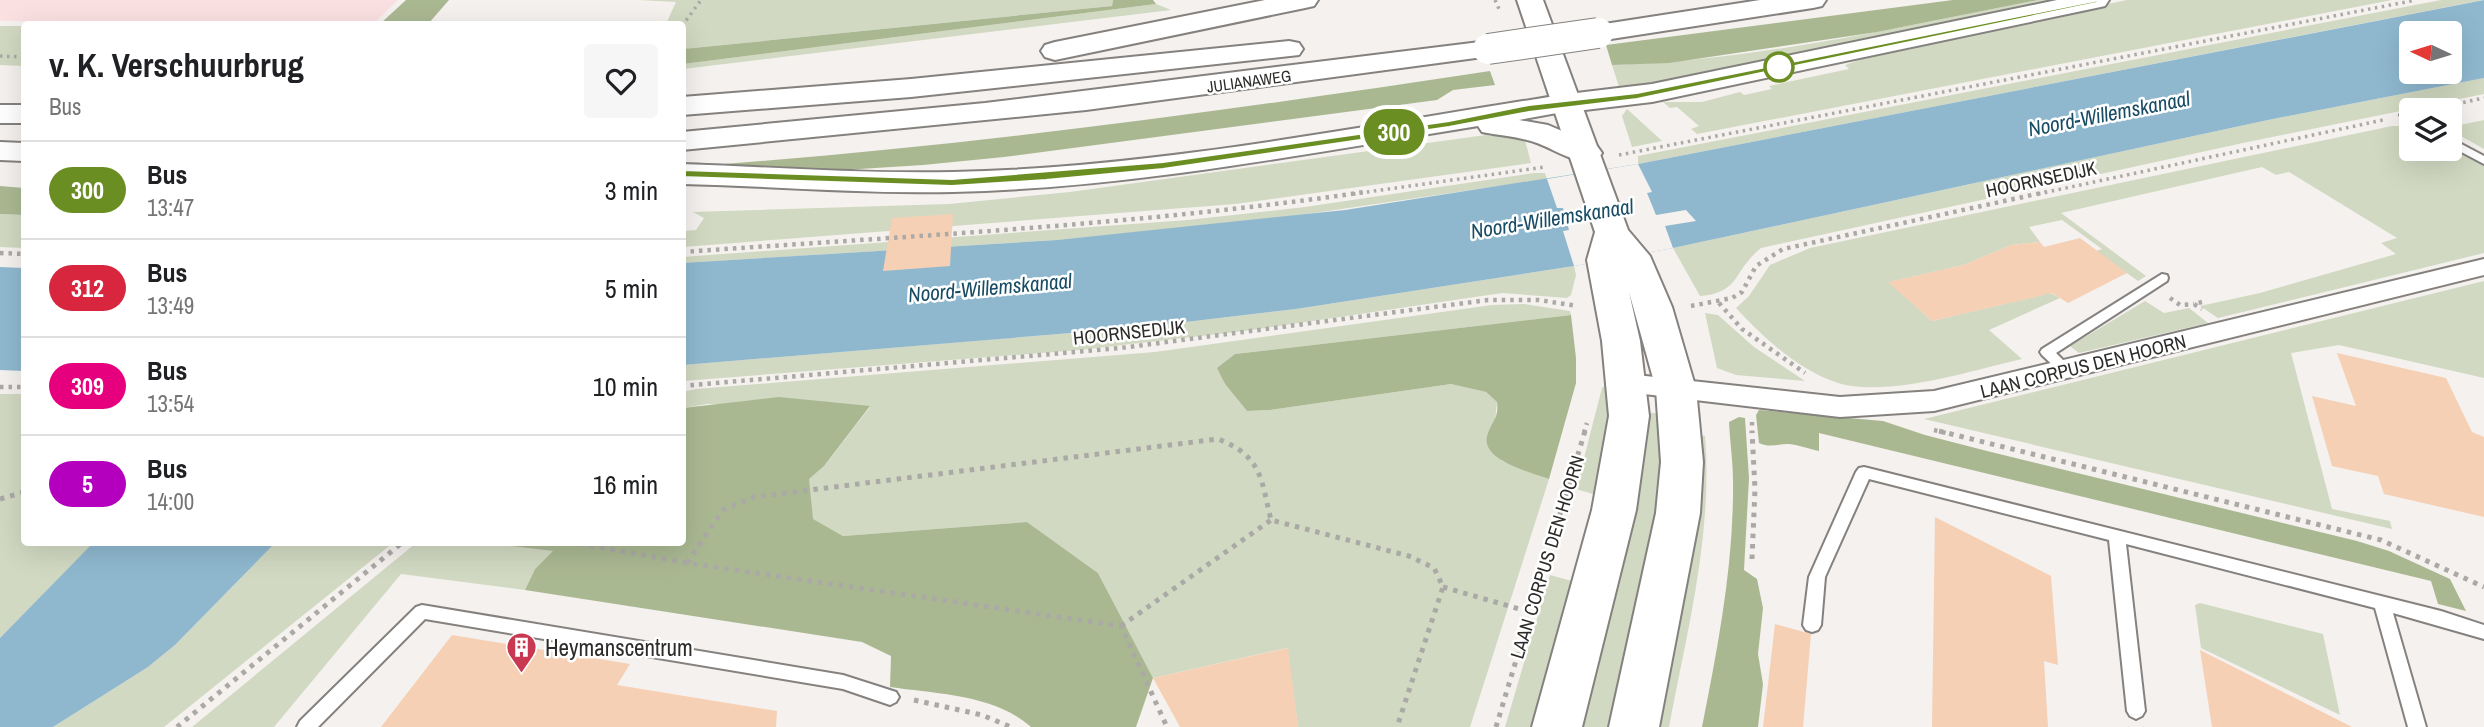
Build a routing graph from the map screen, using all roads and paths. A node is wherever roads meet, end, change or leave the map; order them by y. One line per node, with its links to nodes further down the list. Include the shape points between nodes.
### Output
1 (701, 0): 9 (path)
2 (1305, 0): 16 (main road, via 1020,57)
3 (1530, 0): 14 (main road)
4 (1655, 0): 10 (main road, JULIANAWEG)
5 (1813, 0): 10 (main road, JULIANAWEG)
6 (2096, 0): 14 (main road, via 1653,93)
7 (2416, 0): 26 (path)
8 (1494, 20): 10 (main road, JULIANAWEG, bridge); 17 (main road, JULIANAWEG, via 1232,56); 22 (main road, JULIANAWEG, via 1099,101)
9 (686, 21)
10 (1593, 21)
11 (0, 56): 12 (path)
12 (21, 57)
13 (2484, 98): 15 (path)
14 (1568, 103): 21 (main road); 26 (main road)
15 (2462, 103)
16 (686, 104)
17 (686, 105)
18 (0, 114): 19 (main road)
19 (21, 114)
20 (2399, 119): 36 (path, HOORNSEDIJK, via 1783,249 1756,266 1742,292)
21 (1449, 124): 26 (main road, via 1528,130); 29 (main road, via 1163,165 1025,178 952,182)
22 (686, 141)
23 (2462, 148): 27 (lane)
24 (0, 151): 25 (main road)
25 (21, 152)
26 (1599, 160): 30 (main road)
27 (2484, 161)
28 (1552, 166): 31 (path, via 1249,209)
29 (686, 174)
30 (1616, 249): 41 (main road); 45 (main road, via 1654,307)
31 (686, 252)
32 (0, 253): 33 (path)
33 (21, 254)
34 (2484, 267): 39 (street, LAAN CORPUS DEN HOORN)
35 (2162, 278): 39 (lane, via 2047,352)
36 (1718, 303): 38 (path, HOORNSEDIJK); 40 (path, via 1764,347)
37 (1577, 306): 42 (path, HOORNSEDIJK, via 1488,300 1121,348)
38 (1698, 306)
39 (2067, 371): 47 (street, LAAN CORPUS DEN HOORN, via 1934,401)
40 (1807, 374)
41 (1627, 383): 45 (street, LAAN CORPUS DEN HOORN); 72 (main road, via 1629,416 1614,509)
42 (686, 386)
43 (0, 387): 44 (path)
44 (21, 387)
45 (1676, 389): 46 (street, LAAN CORPUS DEN HOORN); 73 (main road, via 1682,462 1678,513)
46 (1751, 397): 47 (street, LAAN CORPUS DEN HOORN); 55 (path)
47 (1871, 407): 58 (path, via 1971,441 2381,540)
48 (1590, 411): 60 (path, LAAN CORPUS DEN HOORN)
49 (21, 493): 50 (path)
50 (0, 499)
51 (1271, 520): 56 (path, via 1262,473 1250,453 1218,439 754,497 723,510); 57 (path, via 1409,556 1434,568); 62 (path)
52 (2117, 536): 59 (lane); 61 (lane, via 1864,472 1817,577); 65 (lane)
53 (398, 546): 66 (path)
54 (591, 546): 56 (path)
55 (1752, 559)
56 (687, 563): 62 (path)
57 (1443, 587): 60 (path); 70 (path)
58 (2484, 587)
59 (2382, 603): 63 (lane); 74 (lane)
60 (1530, 612): 71 (path, LAAN CORPUS DEN HOORN)
61 (1812, 625)
62 (1121, 626): 69 (path)
63 (2484, 632)
64 (890, 697): 67 (lane, via 843,682 422,612); 68 (path, via 945,705)
65 (2136, 711)
66 (177, 727)
67 (306, 727)
68 (1011, 727)
69 (1167, 727)
70 (1397, 727)
71 (1496, 727)
72 (1557, 727)
73 (1634, 727)
74 (2417, 727)

